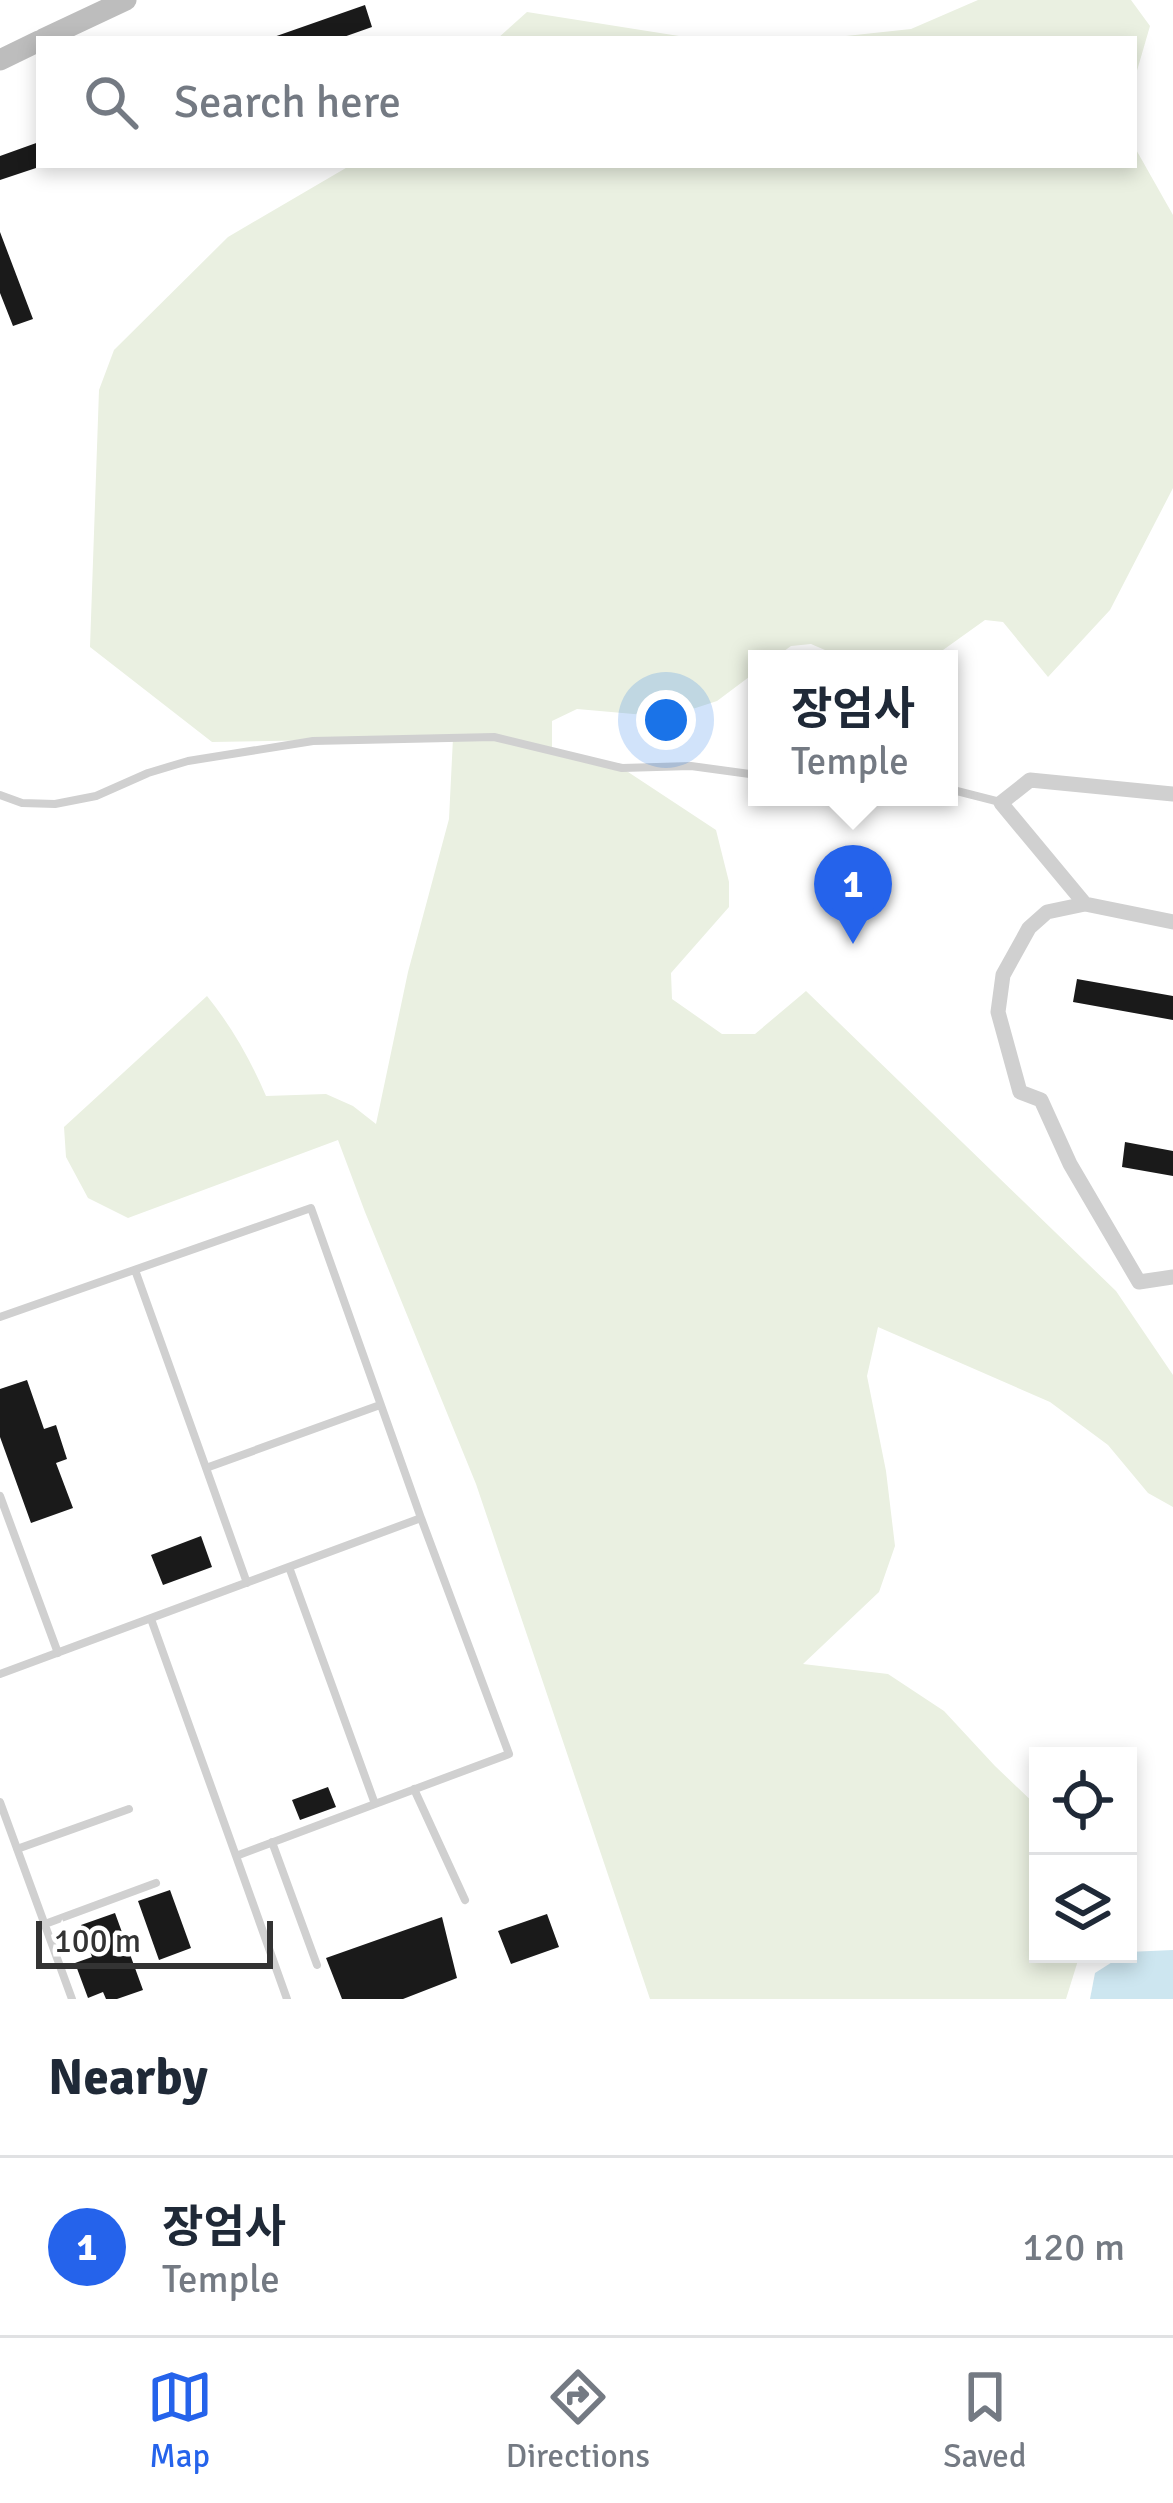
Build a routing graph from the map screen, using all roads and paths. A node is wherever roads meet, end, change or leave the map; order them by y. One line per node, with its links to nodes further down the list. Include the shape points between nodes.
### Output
1 (126, 0): 2 (main road)
2 (50, 36)
3 (36, 42): 4 (main road)
4 (0, 60)
5 (748, 774): 8 (lane, via 622,768 494,737 313,741 188,761 56,804)
6 (958, 791): 9 (lane)
7 (1173, 794): 9 (street, via 1030,780)
8 (0, 795)
9 (1001, 802): 10 (street)
10 (1085, 904): 11 (street); 13 (street, via 1047,912 1029,928 1003,976 998,1012 1020,1092 1041,1100 1139,1282)
11 (1173, 922)
12 (135, 1270): 14 (lane); 15 (lane, via 310,1208); 16 (lane)
13 (1173, 1277)
14 (0, 1317)
15 (380, 1405): 16 (lane); 18 (lane)
16 (206, 1468): 20 (lane)
17 (0, 1496): 22 (lane)
18 (421, 1518): 19 (lane); 24 (lane, via 509,1754)
19 (289, 1567): 20 (lane); 26 (lane)
20 (247, 1582): 21 (lane)
21 (151, 1618): 22 (lane); 30 (lane)
22 (58, 1653): 23 (lane)
23 (0, 1674)
24 (414, 1789): 26 (lane); 32 (lane)
25 (0, 1802): 29 (lane)
26 (375, 1804): 28 (lane)
27 (129, 1809): 29 (lane)
28 (272, 1842): 30 (lane); 34 (lane)
29 (17, 1849): 33 (lane)
30 (236, 1856): 36 (lane)
31 (156, 1883): 33 (lane)
32 (465, 1900)
33 (45, 1924): 35 (lane)
34 (317, 1966)
35 (72, 1999)
36 (287, 1999)

